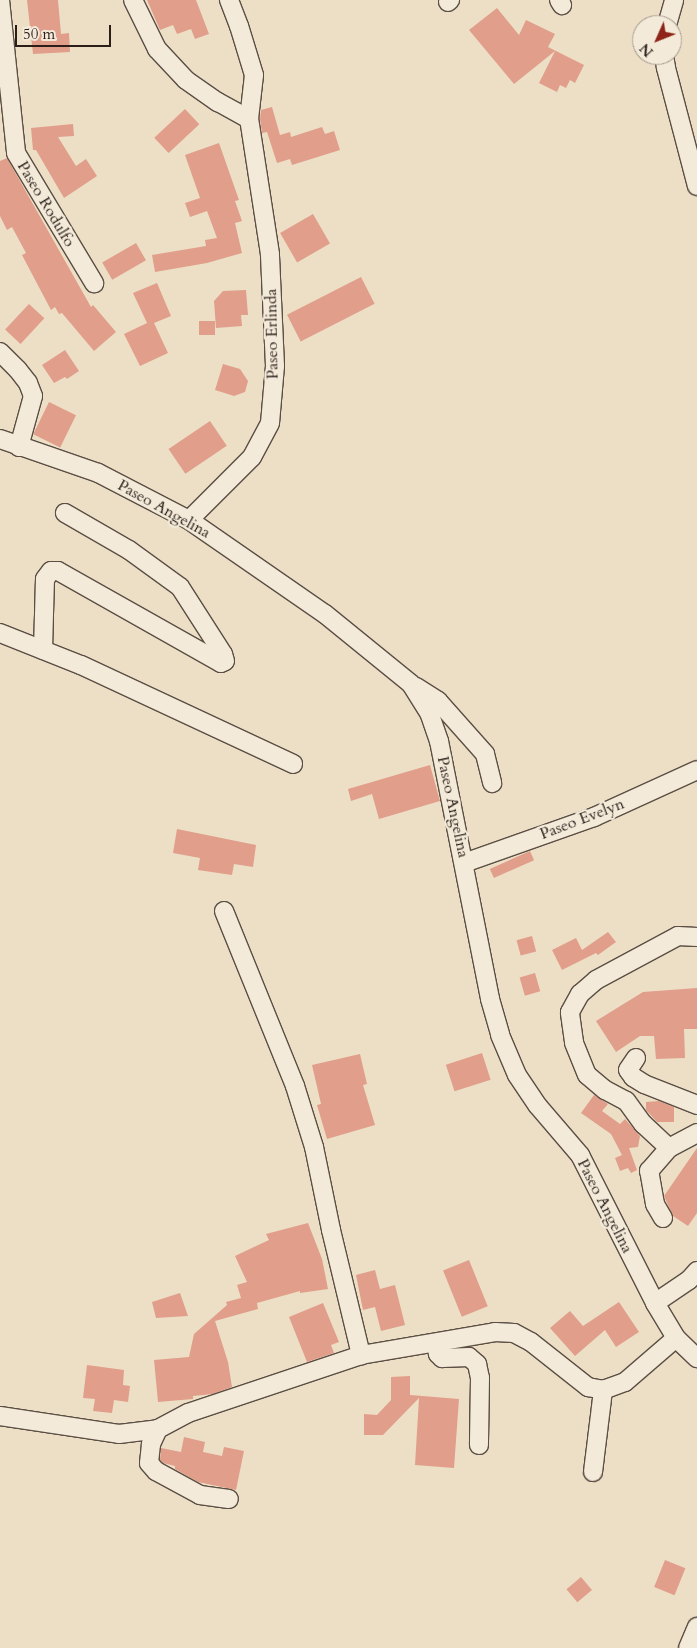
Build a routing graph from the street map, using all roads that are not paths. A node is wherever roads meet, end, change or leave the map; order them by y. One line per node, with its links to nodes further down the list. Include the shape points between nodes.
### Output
1 (0, 0): 9 (street, Paseo Rodulfo, via 16,153)
2 (133, 0): 7 (street, via 157,50 181,74 218,102)
3 (229, 0): 7 (street, Paseo Erlinda, via 254,75)
4 (674, 0): 5 (street)
5 (670, 15)
6 (666, 65): 8 (street)
7 (249, 119): 14 (street, Paseo Erlinda, via 270,254 275,366 270,423 252,457)
8 (697, 186)
9 (94, 284)
10 (0, 352): 12 (street, via 18,370 32,396)
11 (0, 439): 12 (street, Paseo Angelina)
12 (19, 447): 14 (street, Paseo Angelina, via 98,473)
13 (65, 513): 16 (street, via 129,550 180,587 225,661 221,663 58,571 51,571 45,579)
14 (190, 520): 17 (street, Paseo Angelina, via 325,614)
15 (0, 633): 16 (street)
16 (43, 650): 18 (street)
17 (411, 684): 20 (street, via 438,701 485,754); 21 (street, Paseo Angelina, via 430,715 439,741)
18 (293, 764)
19 (697, 770): 21 (street, Paseo Evelyn, via 594,817)
20 (492, 783)
21 (464, 863): 30 (street, Paseo Angelina, via 490,999 517,1075 580,1156)
22 (224, 911): 33 (street, via 295,1086 314,1147)
23 (697, 937): 27 (street, via 678,936 596,980 580,994 570,1012 574,1042 588,1075 605,1090 626,1101 643,1124)
24 (636, 1058): 25 (street, via 628,1070 634,1077)
25 (697, 1106)
26 (697, 1133): 27 (street)
27 (669, 1148): 28 (street, via 649,1171 654,1204)
28 (663, 1218)
29 (697, 1271): 30 (street)
30 (654, 1303): 31 (street, Paseo Angelina)
31 (676, 1338): 34 (street, Paseo Angelina); 35 (street, via 625,1382)
32 (436, 1343): 33 (street); 35 (street, via 495,1332 514,1333 588,1387); 38 (street, via 442,1358 469,1357 477,1364 480,1378)
33 (361, 1354): 37 (street, via 188,1413)
34 (697, 1358)
35 (603, 1390): 39 (street)
36 (0, 1416): 37 (street, via 119,1434)
37 (158, 1429): 40 (street, via 151,1444 149,1463 156,1472 200,1495)
38 (479, 1445)
39 (593, 1472)
40 (229, 1499)
41 (697, 1627): 42 (street)
42 (688, 1648)

